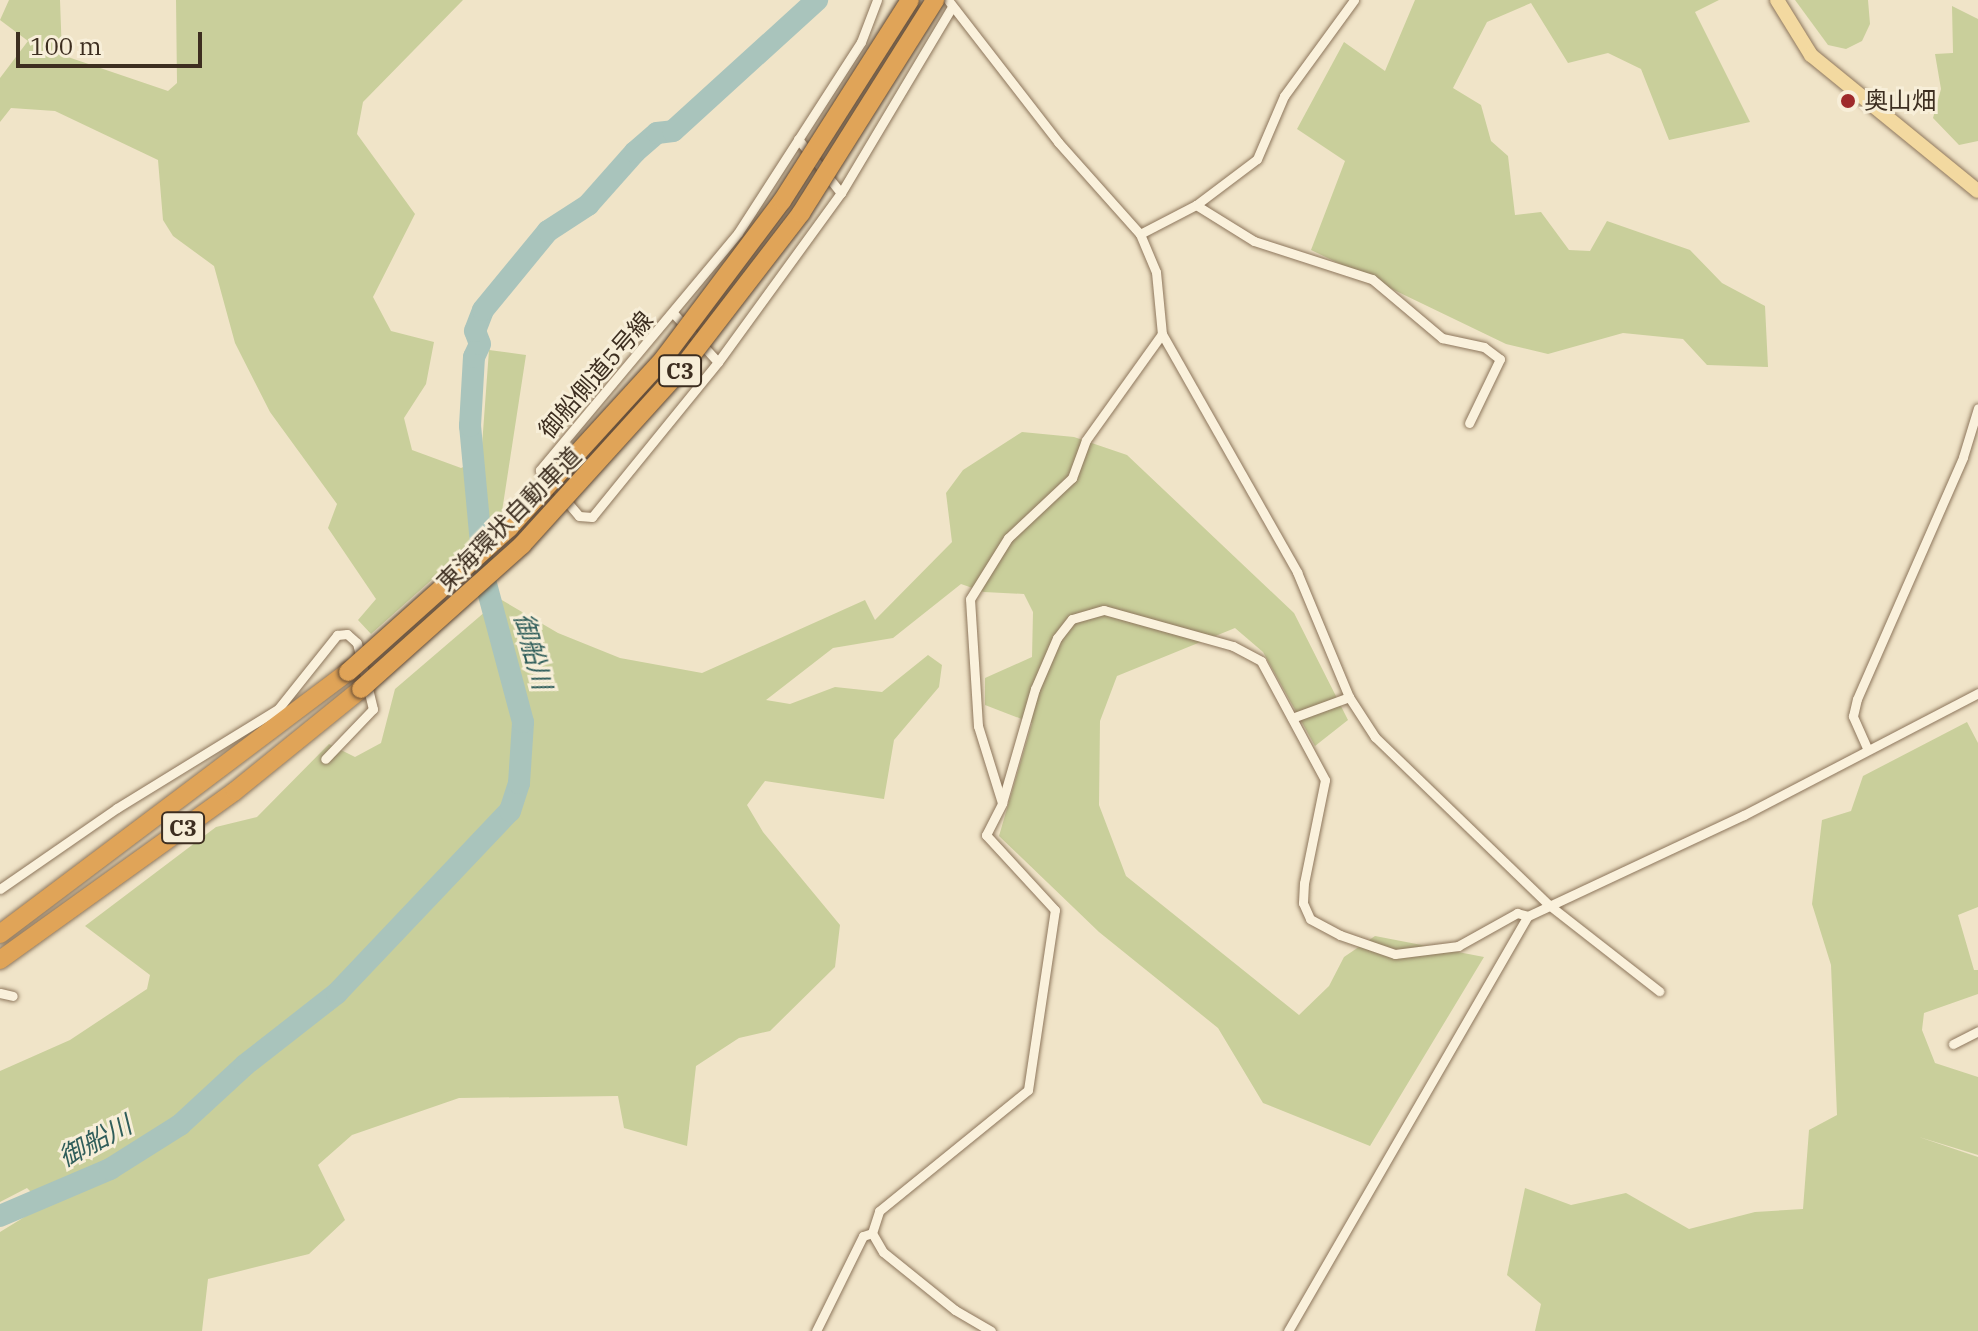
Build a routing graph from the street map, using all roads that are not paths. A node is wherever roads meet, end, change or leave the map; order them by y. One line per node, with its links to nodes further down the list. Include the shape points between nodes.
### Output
1 (877, 0): 6 (street, 御船側道5号線, via 861,42)
2 (910, 0): 25 (highway, 東海環状自動車道 / C3, bridge, via 782,201 664,358 509,528 348,672)
3 (1354, 0): 9 (street, via 1284,96 1257,159)
4 (1777, 0): 7 (main road, via 1811,55)
5 (945, 2): 8 (street, 御船側道5号線); 10 (street); 26 (highway, 東海環状自動車道 / C3, bridge, via 801,213 678,373 522,545 361,689 235,791)
6 (798, 139): 8 (street); 11 (street, 御船側道5号線, via 738,233)
7 (1978, 191)
8 (841, 193): 13 (street, 御船側道5号線)
9 (1196, 205): 10 (street); 15 (street, via 1254,241 1372,279 1442,338 1484,347 1500,359)
10 (1140, 234): 12 (street, via 1156,272)
11 (674, 314): 13 (street); 13 (street, 御船側道5号線, via 540,470 579,516 592,517)
12 (1162, 334): 17 (street, via 1297,572); 21 (street, via 1086,440 1072,478 1008,538 970,599 978,726)
13 (718, 362)
14 (1978, 408): 19 (street, via 1963,457 1857,699 1853,716)
15 (1469, 423)
16 (1978, 693): 19 (street)
17 (1349, 697): 18 (street); 23 (street, via 1375,737)
18 (1292, 718): 21 (street, via 1261,661 1233,646 1104,610 1072,619 1057,638 1035,689); 24 (street, via 1325,780 1304,883 1303,903 1310,919 1395,954 1458,946 1517,913)
19 (1867, 748): 23 (street, via 1744,815)
20 (325, 759): 22 (street, via 373,709 357,643 347,634 337,635 278,709 117,808)
21 (1002, 803): 32 (street, via 986,835 1055,910 1028,1090 879,1211)
22 (0, 889)
23 (1549, 905): 24 (street); 27 (street)
24 (1528, 916): 35 (street)
25 (0, 934)
26 (0, 960)
27 (1659, 991)
28 (0, 993): 29 (street)
29 (13, 996)
30 (1978, 1031): 31 (street)
31 (1953, 1044)
32 (872, 1233): 33 (street, via 863,1236); 34 (street, via 883,1252 955,1310)
33 (816, 1331)
34 (991, 1331)
35 (1288, 1331)

